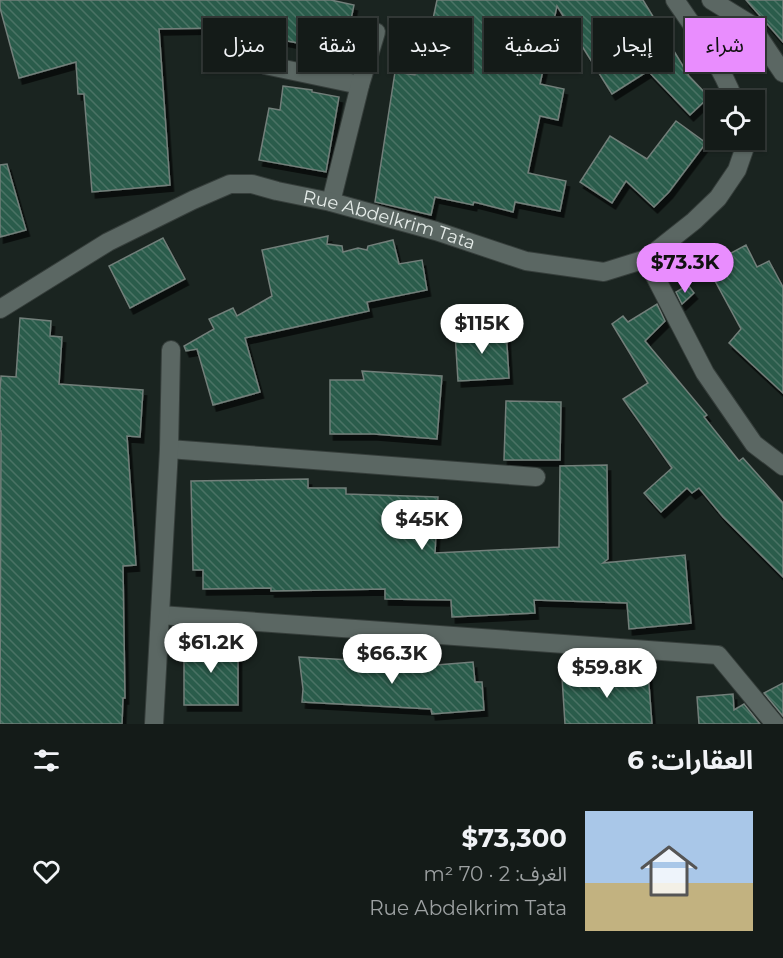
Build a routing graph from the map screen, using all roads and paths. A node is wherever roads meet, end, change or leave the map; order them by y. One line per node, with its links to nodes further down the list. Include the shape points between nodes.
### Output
1 (675, 0): 7 (street, via 711,52)
2 (711, 0): 5 (street, via 750,24)
3 (286, 69): 6 (street)
4 (364, 72): 6 (street)
5 (783, 73)
6 (360, 84): 9 (street)
7 (730, 90)
8 (744, 150): 10 (street, Rue Abdelkrim Tata, via 737,170 718,198)
9 (331, 202): 10 (street, Rue Abdelkrim Tata, via 526,261 604,272); 11 (street, Rue Abdelkrim Tata, via 252,184 230,184 108,242)
10 (646, 259): 14 (street, via 705,373 754,444)
11 (0, 309)
12 (171, 350): 13 (street)
13 (169, 449): 15 (street); 16 (street)
14 (783, 466)
15 (536, 477)
16 (160, 615): 17 (street); 18 (street, via 718,654)
17 (153, 724)
18 (775, 724)

